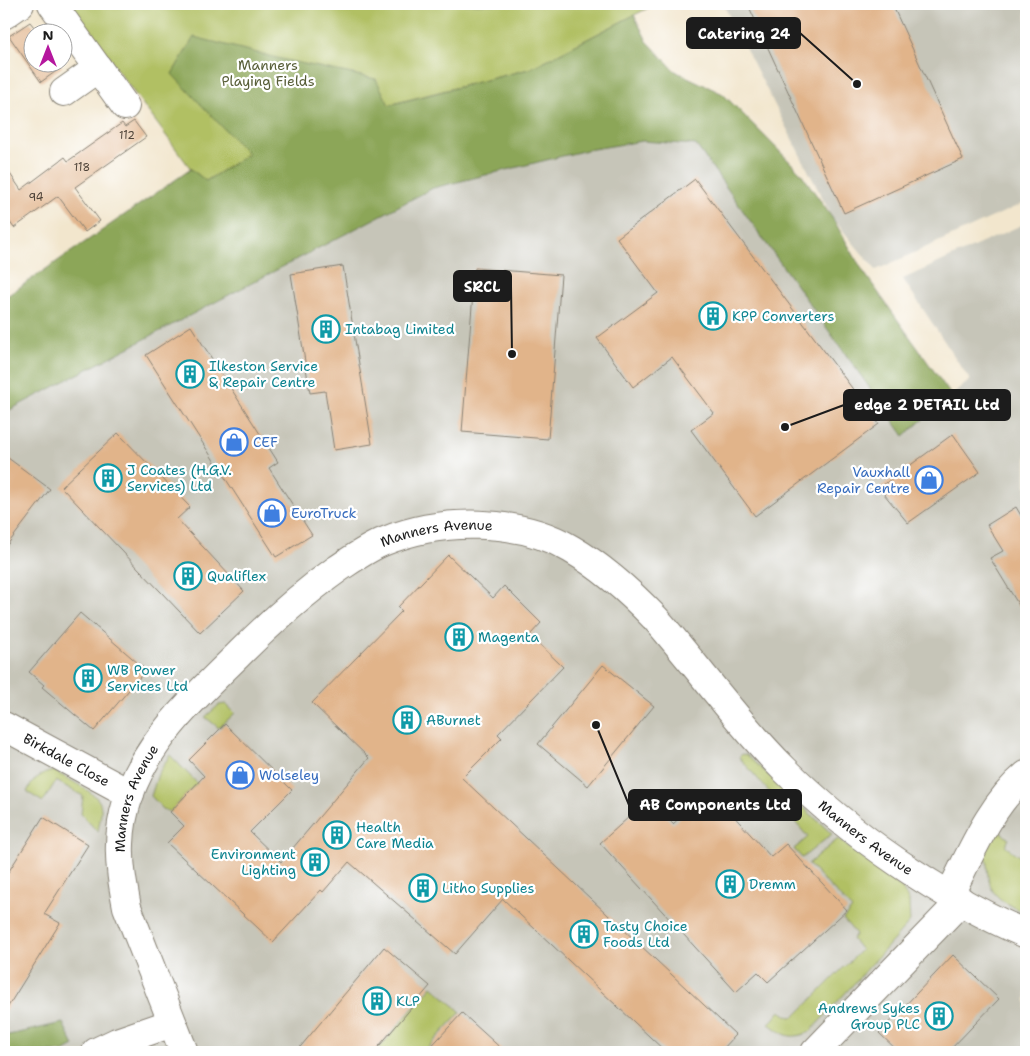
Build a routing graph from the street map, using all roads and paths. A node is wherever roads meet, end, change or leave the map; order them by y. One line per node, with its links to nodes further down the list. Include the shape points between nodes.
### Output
1 (20, 4): 3 (street)
2 (52, 4): 4 (street)
3 (4, 15)
4 (98, 68): 5 (street); 6 (street)
5 (64, 92)
6 (125, 106)
7 (4, 726): 9 (street, Birkdale Close)
8 (1026, 775): 10 (street, via 1004,799 978,839)
9 (130, 794): 10 (street, Manners Avenue, via 141,766 178,714 287,608 359,554 384,541 434,528 459,524 514,529 544,536 599,567 656,620 748,731 785,770 879,848); 12 (street, Manners Avenue, via 120,840 122,882 127,907)
10 (955, 898): 11 (street, Manners Avenue); 15 (street)
11 (1026, 934)
12 (172, 1023): 13 (street); 14 (street, Manners Avenue)
13 (96, 1052)
14 (184, 1052)
15 (815, 1052)

